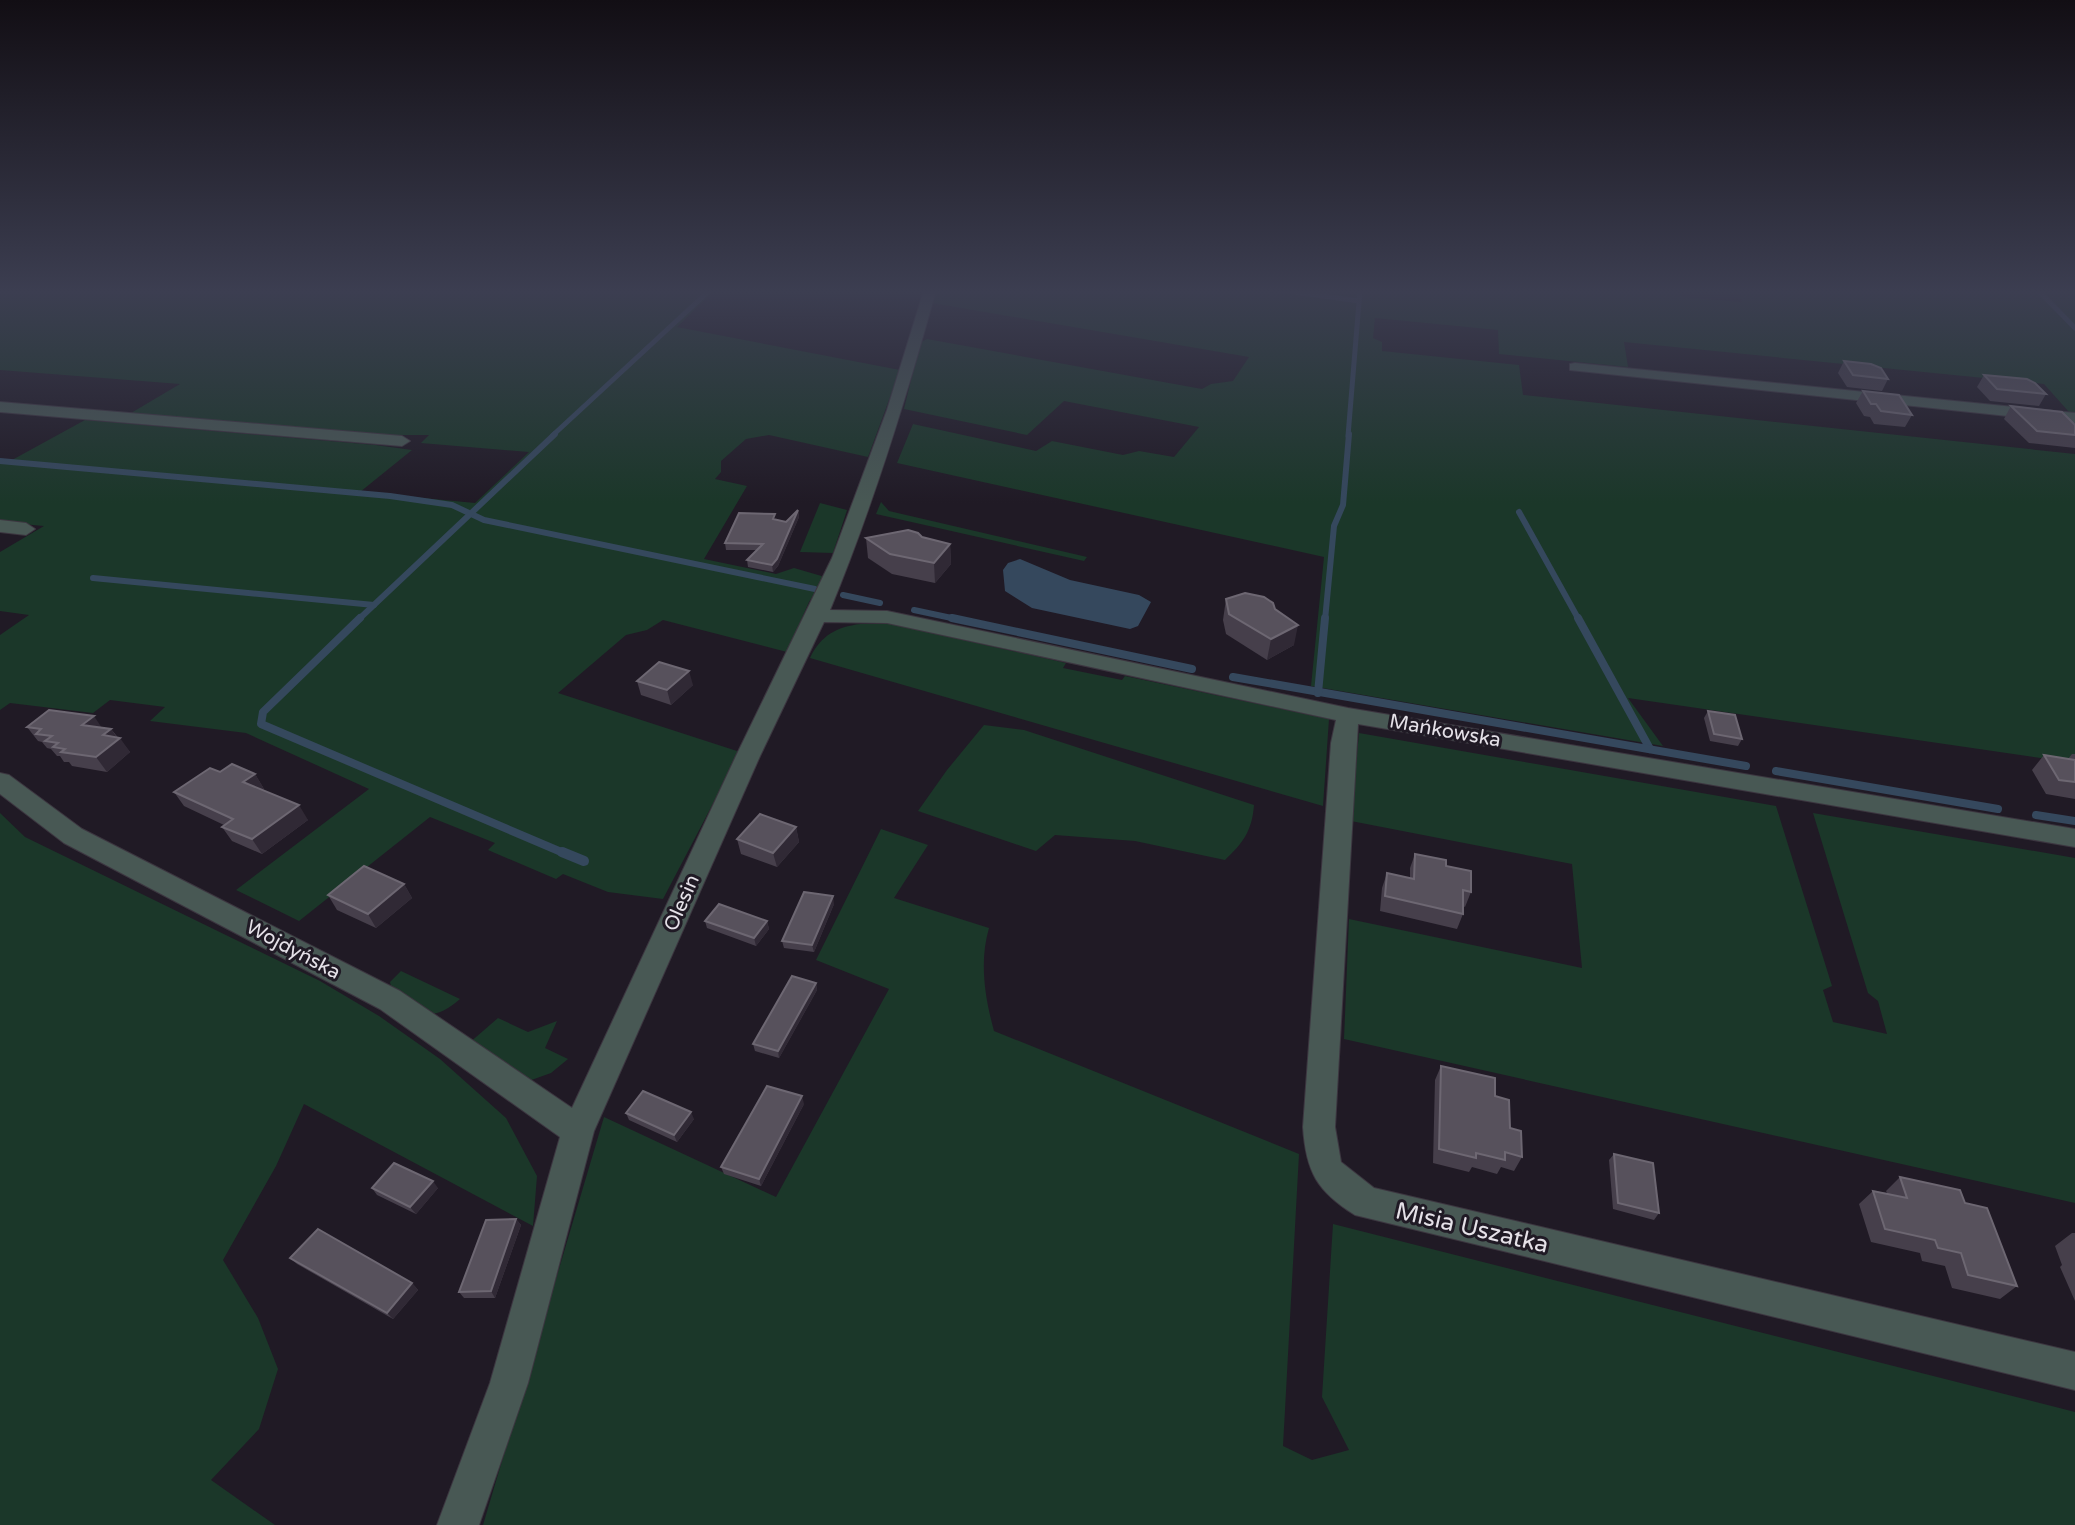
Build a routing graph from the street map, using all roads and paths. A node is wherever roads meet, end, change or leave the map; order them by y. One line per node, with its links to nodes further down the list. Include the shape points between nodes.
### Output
1 (908, 361): 8 (street, Olesin, via 895,410)
2 (1575, 367): 4 (street)
3 (0, 407): 5 (street)
4 (2075, 418)
5 (402, 441)
6 (0, 526): 7 (street)
7 (26, 529)
8 (817, 616): 9 (street, Mańkowska, via 887,617); 12 (street, Olesin)
9 (1348, 715): 11 (street, Mańkowska); 13 (street, Misia Uszatka, via 1319,1127 1322,1163 1341,1188 1367,1203)
10 (0, 781): 12 (street, Wojdyńska, via 73,836 390,1000)
11 (2075, 838)
12 (578, 1131): 14 (street, Olesin, via 509,1383)
13 (2075, 1371)
14 (458, 1525)

